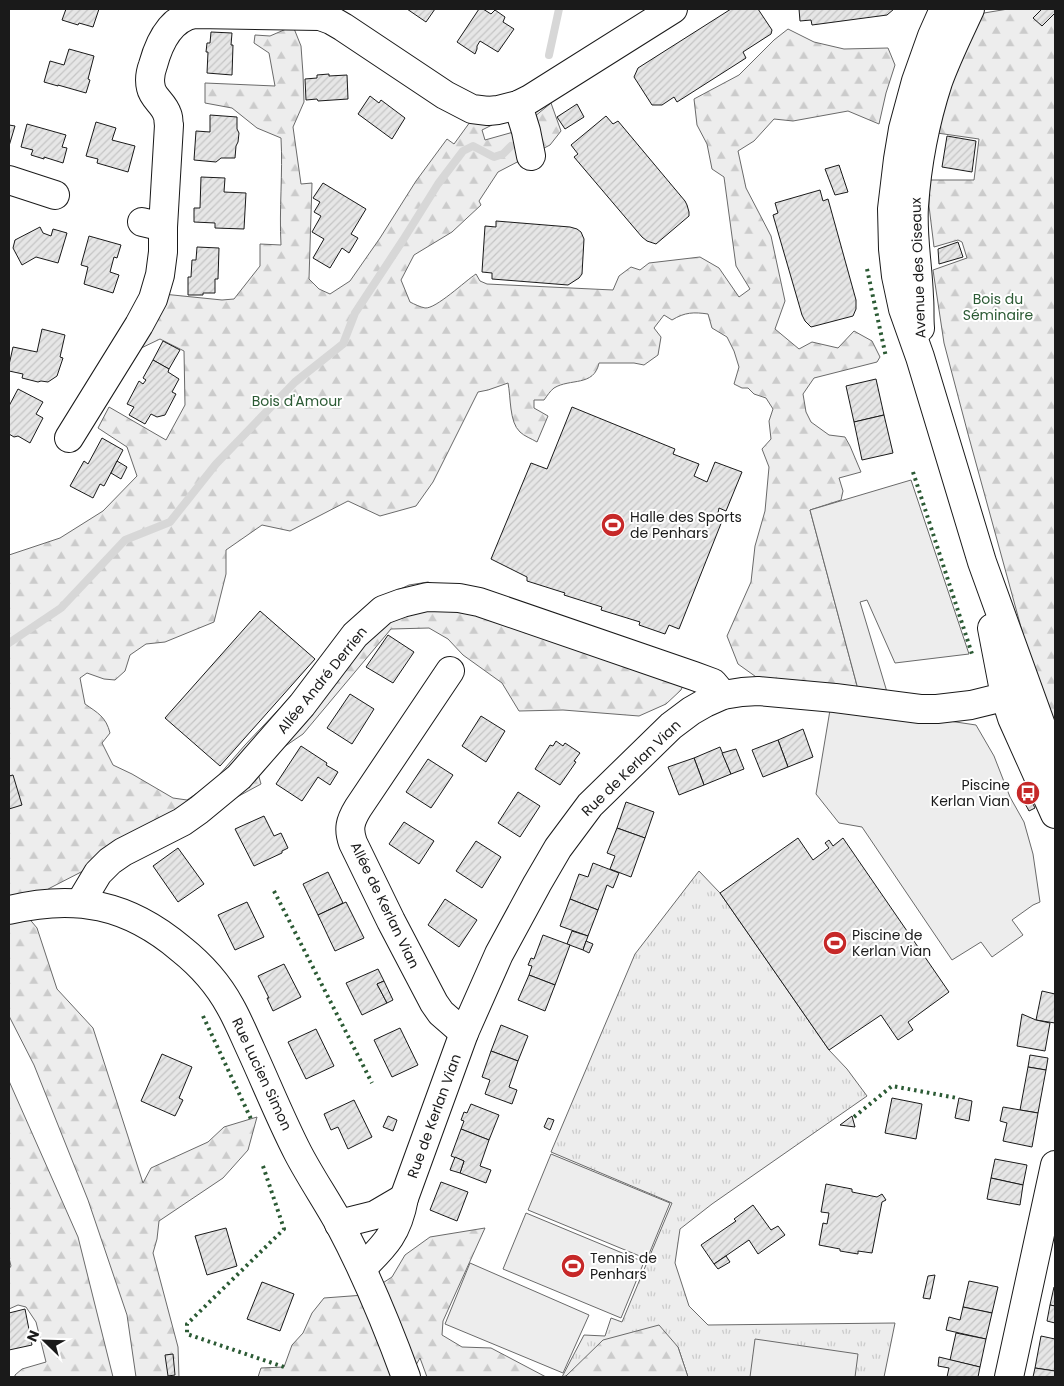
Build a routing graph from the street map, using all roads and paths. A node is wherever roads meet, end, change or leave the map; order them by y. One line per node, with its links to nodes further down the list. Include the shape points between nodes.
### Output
1 (673, 9): 6 (street)
2 (944, 9): 10 (street, Avenue des Oiseaux, via 921,65 907,113 892,209 896,276 903,309)
3 (970, 9): 10 (street, Avenue des Oiseaux, via 938,82 920,153 914,206 914,250)
4 (195, 12): 5 (street); 11 (street, via 180,19 166,34 155,56 149,82 151,91 168,114 169,125 153,225 163,252 153,299)
5 (243, 12): 6 (street, via 320,16 343,27 445,95 472,109 488,111)
6 (518, 105): 7 (street)
7 (531, 156)
8 (10, 181): 9 (street)
9 (54, 195)
10 (920, 356): 14 (street, Avenue des Oiseaux, via 982,562)
11 (69, 438)
12 (450, 671): 19 (street, Allée de Kerlan Vian, via 358,808 350,834 434,1003)
13 (718, 689): 14 (street, Rue de Kerlan Vian, via 835,698 920,709 971,706); 17 (street, Allée André Derrien, via 479,602 427,597 402,602 383,610 355,635 302,705 239,777 182,822 110,860); 19 (street, Rue de Kerlan Vian, via 671,726 606,788 575,824 516,921)
14 (1017, 694): 15 (street, Avenue des Oiseaux); 16 (street, Avenue des Oiseaux, via 1012,718)
15 (1055, 764)
16 (1055, 814)
17 (80, 903): 18 (street, Rue Lucien Simon, via 60,902); 22 (street, Rue Lucien Simon, via 125,914 155,928 207,973 231,1007 298,1153)
18 (9, 910)
19 (464, 1033): 21 (street, Rue de Kerlan Vian)
20 (1055, 1165): 25 (street)
21 (404, 1198): 22 (street, via 375,1215); 23 (street, Rue de Kerlan Vian, via 397,1226 388,1242)
22 (339, 1224): 23 (street, Rue Lucien Simon)
23 (362, 1268): 24 (street, Rue Lucien Simon)
24 (406, 1377)
25 (1009, 1377)

